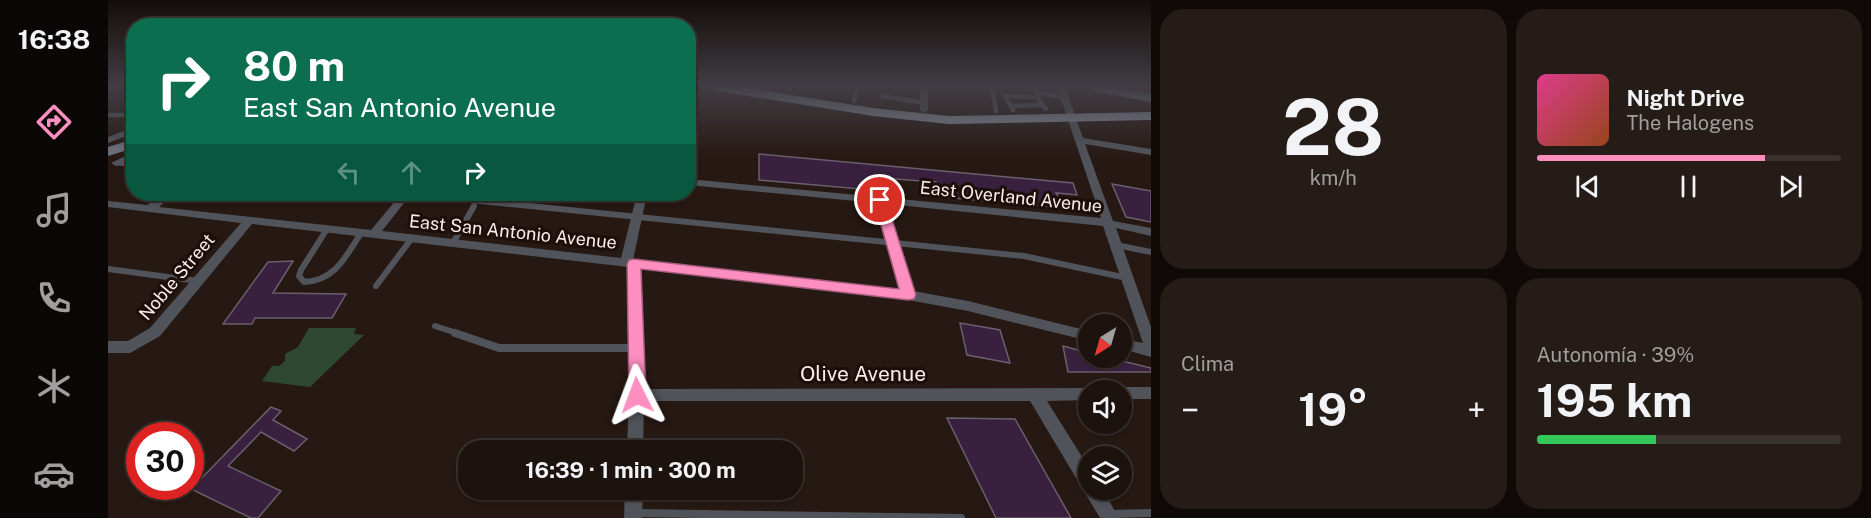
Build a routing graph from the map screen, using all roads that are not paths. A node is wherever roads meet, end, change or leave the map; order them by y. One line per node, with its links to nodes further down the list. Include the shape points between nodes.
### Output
1 (877, 111): 2 (main road, via 982,121)
2 (1028, 111)
3 (1069, 111): 11 (street)
4 (1119, 111): 7 (main road)
5 (108, 115): 6 (lane)
6 (126, 115)
7 (1151, 116)
8 (126, 133): 9 (street)
9 (108, 140)
10 (126, 140): 12 (street)
11 (1078, 140): 14 (street); 27 (street)
12 (108, 146)
13 (126, 148): 15 (street)
14 (1151, 152)
15 (112, 158)
16 (696, 183): 17 (street, East Overland Avenue)
17 (880, 200): 27 (street, East Overland Avenue); 33 (street)
18 (159, 201): 24 (street)
19 (399, 201): 30 (street)
20 (477, 201): 25 (lane)
21 (640, 201): 25 (street)
22 (108, 204): 24 (street, East San Antonio Avenue)
23 (474, 206): 32 (lane)
24 (149, 208): 26 (street, East San Antonio Avenue)
25 (636, 218): 33 (lane); 36 (street)
26 (249, 220): 28 (street, East San Antonio Avenue); 39 (street, Noble Street)
27 (1106, 223): 29 (street, East Overland Avenue); 34 (street)
28 (327, 229): 30 (street, East San Antonio Avenue); 30 (lane, via 300,270 303,282 322,282 331,276)
29 (1151, 232)
30 (367, 234): 31 (street, East San Antonio Avenue)
31 (412, 238): 32 (street, East San Antonio Avenue); 40 (lane)
32 (453, 243): 36 (street, East San Antonio Avenue)
33 (893, 243): 38 (lane, via 1024,256); 41 (street)
34 (1114, 245): 35 (lane); 38 (street)
35 (1151, 252)
36 (630, 263): 41 (street, East San Antonio Avenue); 46 (street)
37 (108, 269): 39 (lane)
38 (1127, 278): 47 (street)
39 (198, 281): 45 (street, Noble Street, via 155,332 139,344)
40 (376, 286)
41 (908, 295): 43 (street, East San Antonio Avenue)
42 (435, 326): 46 (lane, via 499,348)
43 (1078, 333)
44 (1132, 346): 47 (street)
45 (108, 347)
46 (635, 348): 51 (street)
47 (1151, 349)
48 (1132, 393): 49 (street)
49 (1151, 393)
50 (1078, 394): 52 (street, Olive Avenue)
51 (637, 395): 52 (street, Olive Avenue); 53 (street)
52 (1035, 395): 54 (street)
53 (635, 440)
54 (1078, 466)
55 (634, 500): 58 (street)
56 (1099, 500): 59 (street)
57 (1151, 513): 59 (lane)
58 (633, 516): 60 (lane)
59 (1108, 516)
60 (962, 518)

